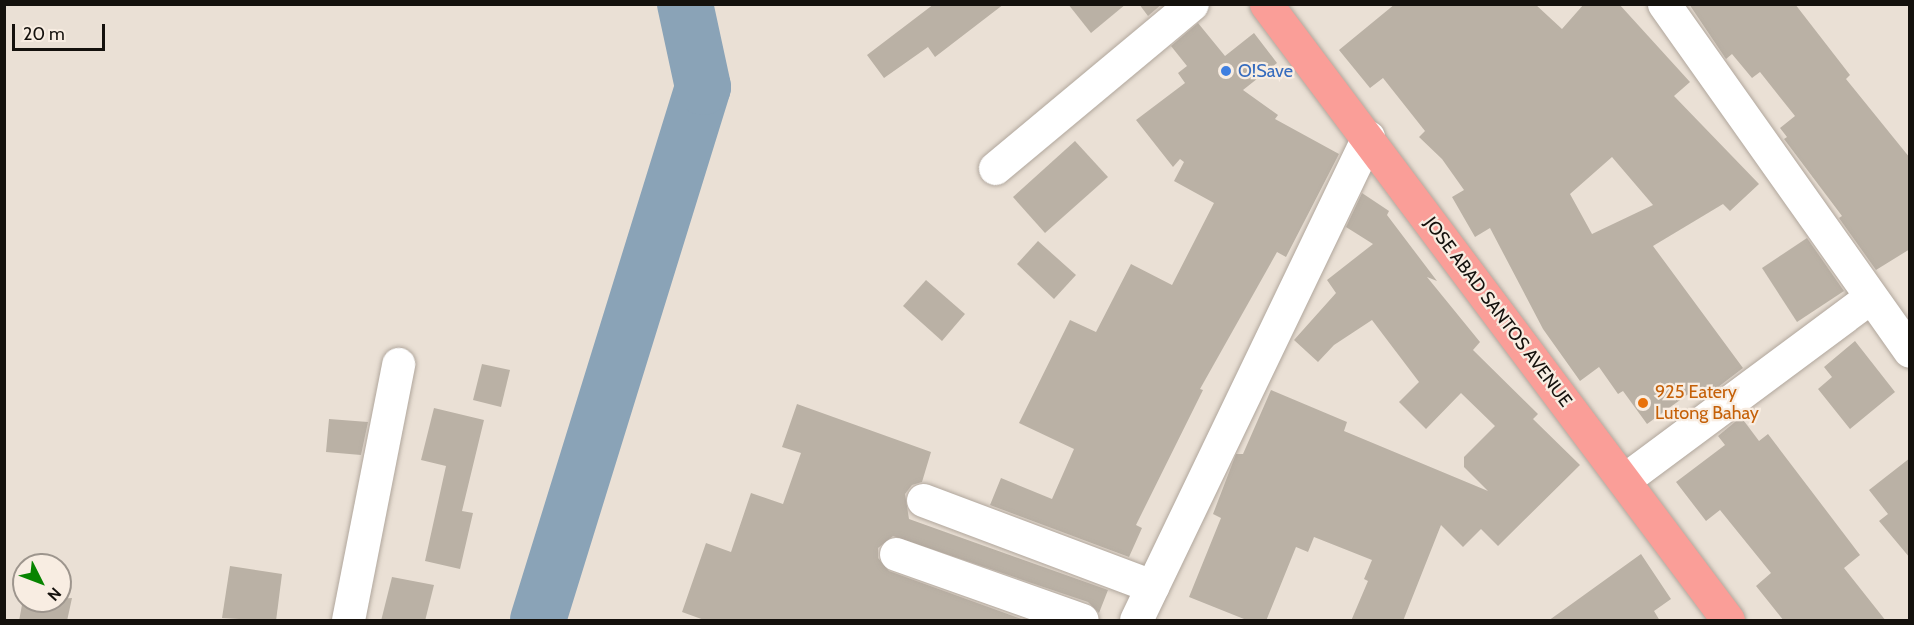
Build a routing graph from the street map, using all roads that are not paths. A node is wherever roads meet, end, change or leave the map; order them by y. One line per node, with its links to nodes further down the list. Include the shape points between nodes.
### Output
1 (1192, 4): 5 (street)
2 (1266, 4): 4 (highway, JOSE ABAD SANTOS AVENUE)
3 (1664, 4): 6 (street)
4 (1368, 137): 9 (highway, JOSE ABAD SANTOS AVENUE); 12 (street)
5 (995, 168)
6 (1870, 297): 7 (street); 9 (street)
7 (1910, 351)
8 (398, 364): 13 (street)
9 (1624, 480): 16 (highway, JOSE ABAD SANTOS AVENUE)
10 (923, 500): 12 (street)
11 (896, 554): 14 (street)
12 (1152, 586): 15 (street)
13 (348, 621)
14 (1082, 621)
15 (1136, 621)
16 (1728, 621)

